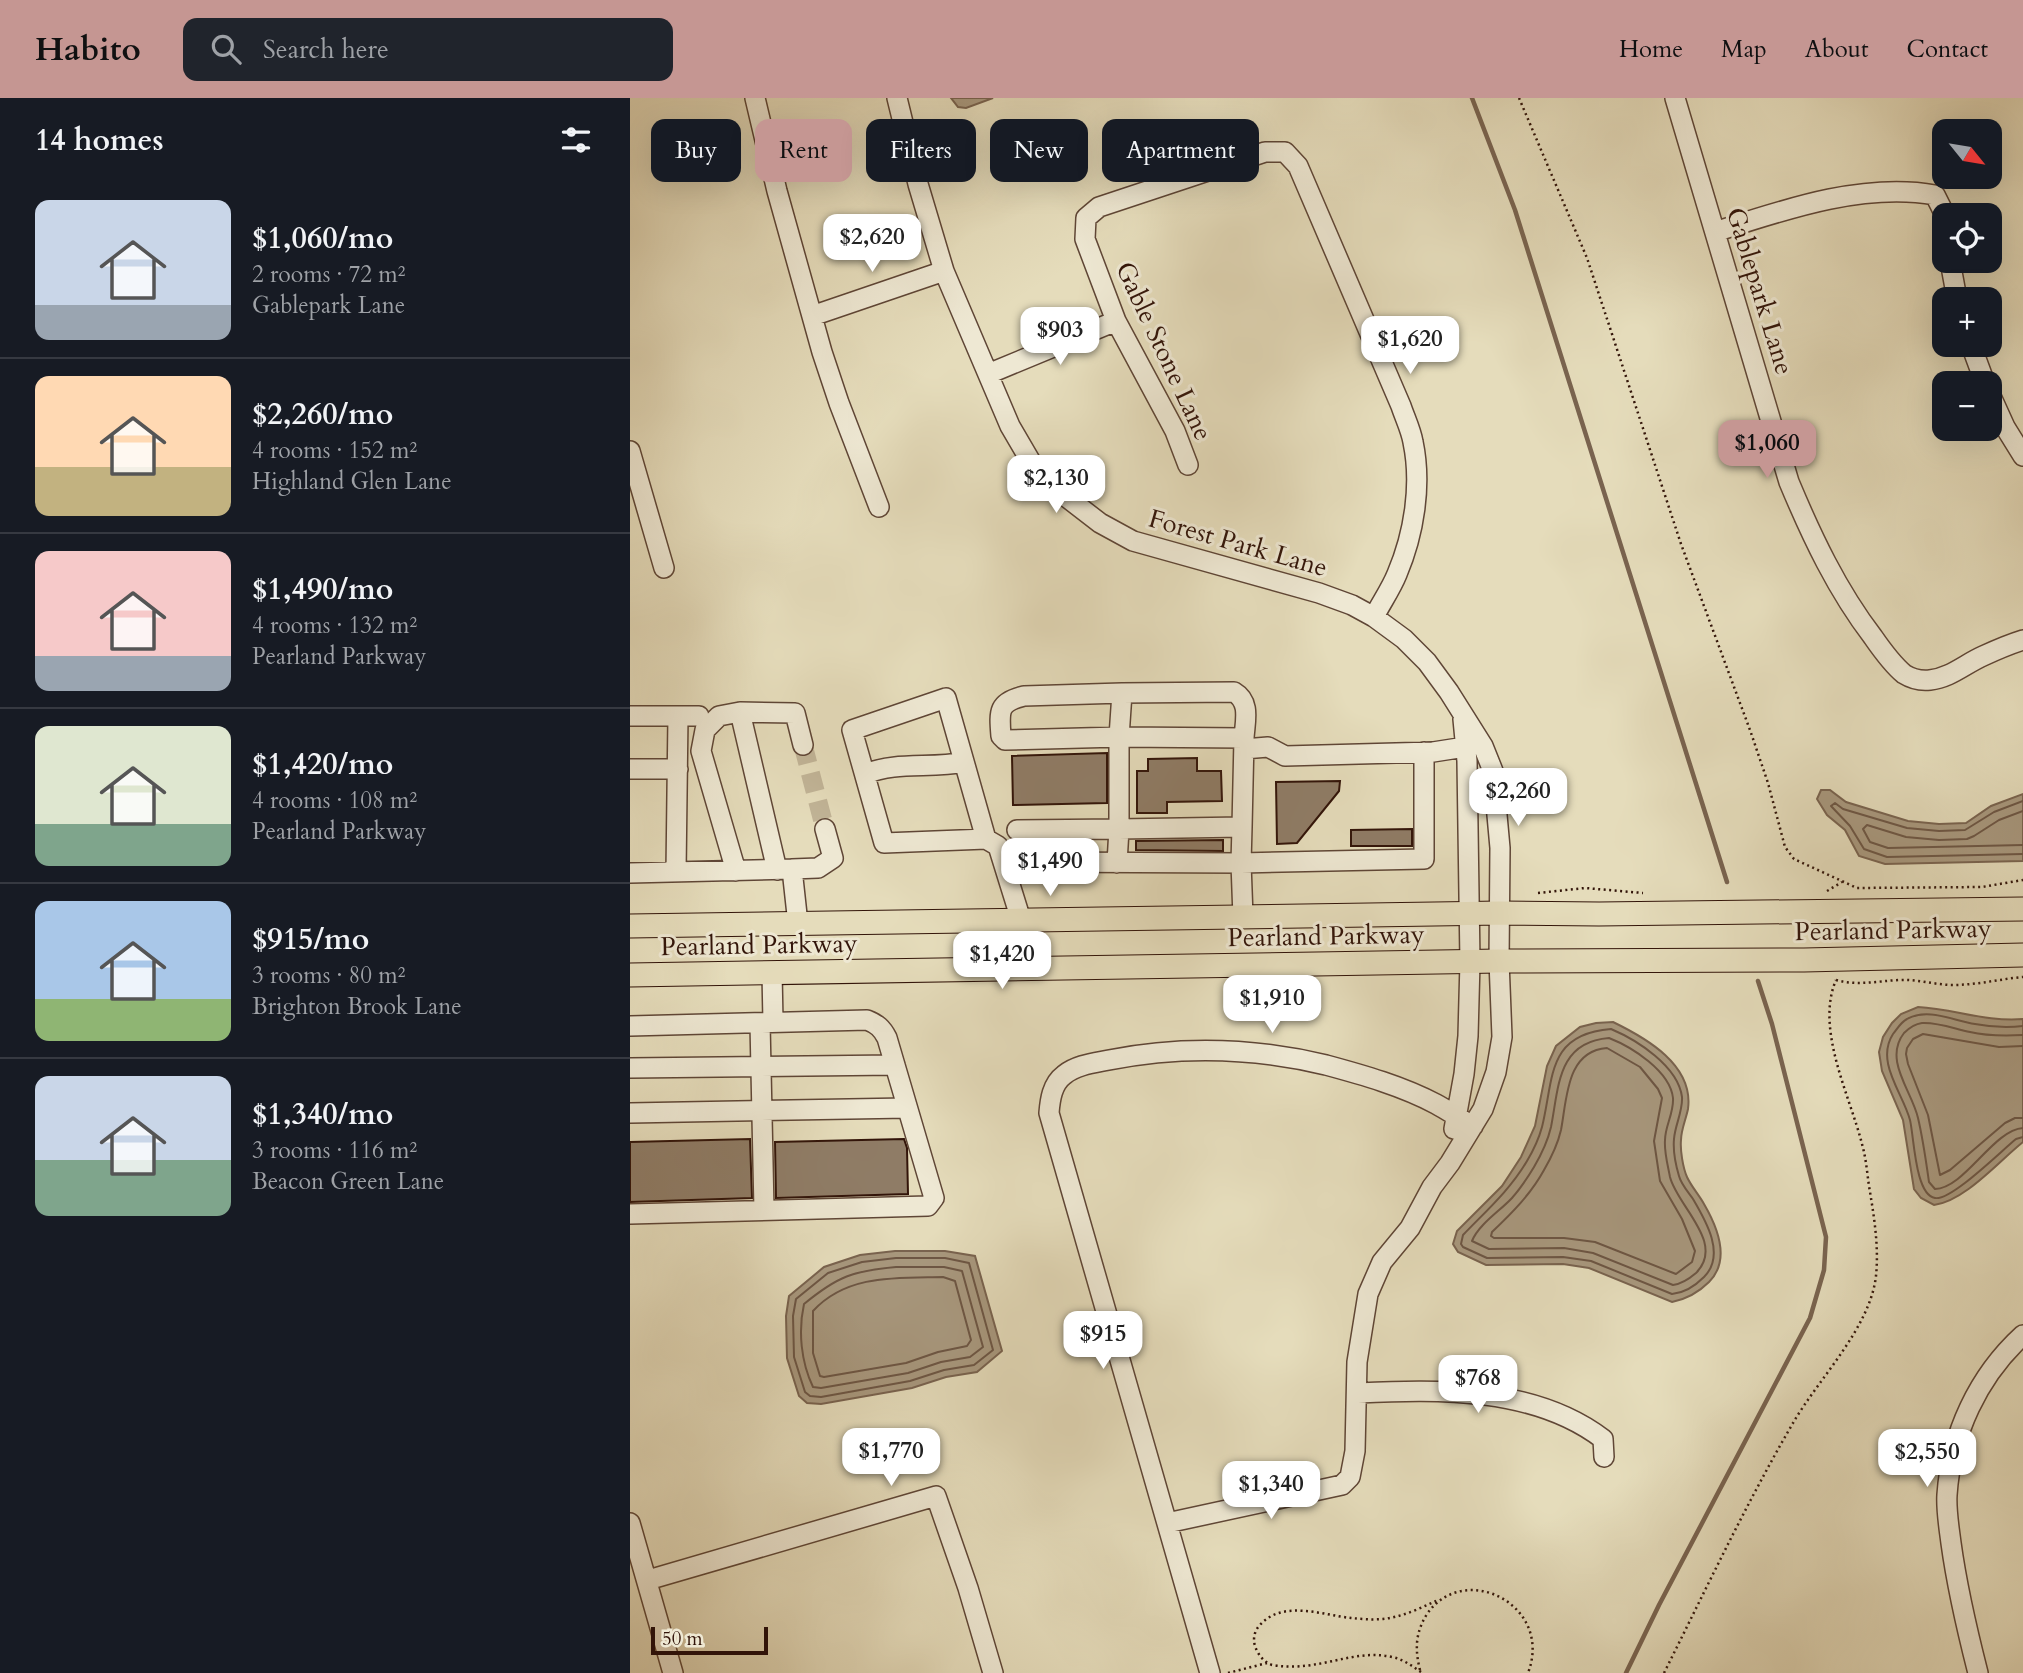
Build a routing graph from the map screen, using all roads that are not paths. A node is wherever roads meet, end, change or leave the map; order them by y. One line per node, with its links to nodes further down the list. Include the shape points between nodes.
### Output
1 (755, 98): 7 (street)
2 (897, 98): 6 (street, Forest Park Lane)
3 (1675, 98): 5 (street, Gablepark Lane)
4 (1939, 203): 5 (street, via 1935,195 1913,191 1824,199)
5 (1715, 232): 17 (street, Gablepark Lane, via 1789,482 1839,587 1888,658 1916,680 1929,680)
6 (944, 271): 7 (street); 9 (street, Forest Park Lane)
7 (812, 316): 14 (street)
8 (1116, 321): 9 (street); 13 (street, Gable Stone Lane, via 1175,431); 16 (street, Gable Stone Lane, via 1085,239 1086,218 1099,207 1265,152 1285,152 1298,166 1413,441 1415,499 1410,535 1396,576)
9 (988, 374): 16 (street, Forest Park Lane, via 1031,462 1100,523 1133,541 1319,593)
10 (2002, 420): 12 (street)
11 (630, 451): 15 (street)
12 (2023, 456)
13 (1188, 465)
14 (878, 507)
15 (664, 568)
16 (1374, 617): 20 (street, Forest Park Lane, via 1427,662)
17 (2023, 640)
18 (1122, 693): 24 (street); 24 (street, via 1008,699 1000,719 1005,740); 25 (street, via 1234,692 1246,704)
19 (740, 712): 26 (street, via 795,713); 41 (street); 42 (street, via 719,716 705,730 701,751)
20 (1462, 715): 27 (street); 46 (street, Forest Park Lane, via 1493,771)
21 (630, 716): 22 (street)
22 (678, 716): 23 (street); 31 (street)
23 (699, 716)
24 (1118, 737): 25 (street); 35 (street)
25 (1244, 743): 28 (street, via 1285,756); 33 (street)
26 (803, 745)
27 (1465, 747): 28 (street); 47 (street)
28 (1424, 752): 40 (street, via 1424,859)
29 (964, 762): 32 (street, via 883,767); 32 (street, via 946,698 852,730); 37 (street)
30 (630, 769): 31 (street)
31 (678, 769): 43 (street)
32 (865, 774): 37 (street, via 884,843)
33 (1242, 827): 35 (street); 40 (street)
34 (825, 829): 41 (street, via 833,858 818,868)
35 (1119, 829): 36 (street); 39 (street)
36 (1017, 830)
37 (986, 839): 49 (street, via 998,846)
38 (1031, 862): 39 (street)
39 (1117, 863): 40 (street)
40 (1241, 863): 48 (street)
41 (784, 870): 42 (street); 50 (street)
42 (736, 871): 43 (street)
43 (676, 872): 44 (street)
44 (630, 873)
45 (2023, 909): 46 (main road, Pearland Parkway)
46 (1500, 913): 47 (main road, Pearland Parkway); 53 (street, Forest Park Lane)
47 (1470, 914): 48 (main road, Pearland Parkway); 54 (street)
48 (1243, 917): 49 (main road, Pearland Parkway)
49 (1021, 920): 50 (main road, Pearland Parkway)
50 (798, 924): 51 (main road, Pearland Parkway)
51 (630, 926)
52 (2023, 955): 53 (main road, Pearland Parkway)
53 (1499, 961): 54 (main road, Pearland Parkway); 65 (street, Forest Park Lane, via 1502,1037 1496,1072 1483,1109)
54 (1470, 962): 55 (main road, Pearland Parkway); 65 (street)
55 (772, 972): 56 (main road, Pearland Parkway); 57 (street)
56 (630, 975)
57 (766, 1023): 58 (street); 59 (street, via 867,1020 882,1028); 60 (street)
58 (630, 1026)
59 (895, 1065): 60 (street); 62 (street)
60 (761, 1066): 61 (street); 63 (street)
61 (630, 1068)
62 (907, 1108): 63 (street); 66 (street, via 934,1198 928,1206)
63 (762, 1111): 64 (street); 66 (street)
64 (630, 1113)
65 (1464, 1121): 69 (street, via 1450,1163 1410,1228 1381,1262 1368,1294 1357,1362); 72 (street, via 1369,1078 1247,1052 1132,1055 1085,1064 1062,1075 1050,1096 1049,1113)
66 (764, 1210): 67 (street)
67 (630, 1214)
68 (2023, 1335): 77 (street, via 1978,1392 1952,1456 1947,1496 1956,1582)
69 (1358, 1393): 70 (street, via 1436,1391 1527,1403 1587,1427 1603,1439); 72 (street, via 1355,1451 1350,1477 1342,1485)
70 (1604, 1457)
71 (630, 1523): 73 (street)
72 (1167, 1523): 76 (street)
73 (648, 1580): 74 (street); 75 (street, via 936,1496)
74 (673, 1673)
75 (993, 1673)
76 (1210, 1673)
77 (1978, 1673)

